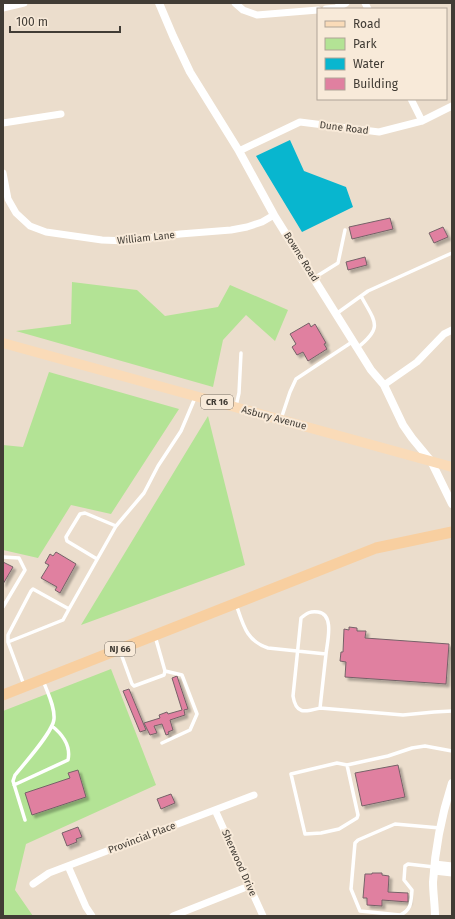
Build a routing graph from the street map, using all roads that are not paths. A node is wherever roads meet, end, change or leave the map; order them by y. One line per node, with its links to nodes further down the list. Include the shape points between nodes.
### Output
1 (24, 3): 5 (street)
2 (159, 3): 13 (street, Bowne Road, via 190,72)
3 (235, 3): 7 (street, via 243,10 257,15)
4 (346, 3): 6 (street)
5 (3, 8)
6 (336, 8)
7 (317, 10)
8 (412, 100): 11 (street)
9 (452, 106): 11 (street, Dune Road)
10 (61, 114): 12 (street)
11 (422, 121): 13 (street, Dune Road, via 379,132 300,122)
12 (3, 123)
13 (239, 151): 15 (street, Bowne Road)
14 (3, 173): 15 (street, William Lane, via 8,198 16,214 30,226 53,233 127,241 231,230 262,222)
15 (274, 215): 18 (street, Bowne Road)
16 (345, 230): 18 (lane, via 338,263)
17 (452, 253): 19 (lane)
18 (314, 278): 20 (street, Bowne Road)
19 (361, 296): 20 (lane); 23 (lane, via 374,321 374,331 368,339)
20 (336, 314): 23 (street, Bowne Road)
21 (452, 330): 25 (street, via 444,334 417,362)
22 (3, 343): 26 (main road, Asbury Avenue / CR 16)
23 (355, 345): 25 (street, Bowne Road); 28 (lane, via 296,379)
24 (241, 353): 27 (lane)
25 (384, 385): 29 (street, Bowne Road, via 403,425)
26 (196, 396): 27 (main road, Asbury Avenue / CR 16); 32 (lane, via 181,431 144,493)
27 (236, 407): 28 (main road, Asbury Avenue / CR 16)
28 (281, 420): 29 (main road, Asbury Avenue / CR 16)
29 (431, 461): 30 (main road, Asbury Avenue / CR 16); 31 (street, Bowne Road)
30 (452, 466)
31 (452, 504)
32 (116, 526): 35 (lane); 35 (lane, via 85,513 80,514 66,537 67,541)
33 (452, 532): 36 (highway, NJ 66, via 376,548)
34 (3, 557): 37 (lane, via 19,558 25,570)
35 (97, 559): 38 (lane)
36 (236, 603): 39 (highway, NJ 66); 42 (lane, via 246,631 255,642 268,648)
37 (3, 607)
38 (69, 608): 40 (lane, via 63,620); 40 (lane, via 31,590 8,635)
39 (154, 635): 41 (highway, NJ 66); 44 (lane)
40 (8, 642): 46 (lane)
41 (119, 649): 44 (lane, via 134,686 164,675); 45 (highway, NJ 66)
42 (297, 651): 43 (lane); 43 (lane, via 301,618 312,611 321,612 329,623); 48 (lane, via 294,703 299,710 306,712)
43 (326, 654): 48 (lane)
44 (165, 671): 51 (lane, via 182,675 198,714 190,730)
45 (42, 679): 46 (highway, NJ 66); 50 (lane, via 52,705)
46 (25, 686): 47 (highway, NJ 66)
47 (3, 694)
48 (320, 708): 49 (lane, via 402,715)
49 (452, 711)
50 (52, 726): 55 (lane, via 15,775); 55 (lane, via 66,743 68,760)
51 (162, 743)
52 (452, 750): 53 (lane, via 418,747)
53 (347, 765): 53 (lane, via 337,763 291,774 305,834 339,829 357,818)
54 (452, 783): 59 (street)
55 (14, 785): 58 (lane)
56 (254, 795): 57 (street, Provincial Place)
57 (215, 810): 60 (street, Provincial Place); 65 (street, Sherwood Drive)
58 (25, 820)
59 (441, 828): 62 (street); 62 (lane, via 395,824 358,840 355,843 351,890 360,911 400,915 410,907 412,890 404,880 405,866 408,864)
60 (68, 866): 64 (street, Provincial Place, via 49,873); 66 (street)
61 (452, 866): 62 (street)
62 (435, 867): 63 (street); 69 (street)
63 (452, 873)
64 (33, 884)
65 (249, 886): 67 (street); 68 (street, Sherwood Drive)
66 (92, 916)
67 (173, 916)
68 (263, 916)
69 (435, 916)

